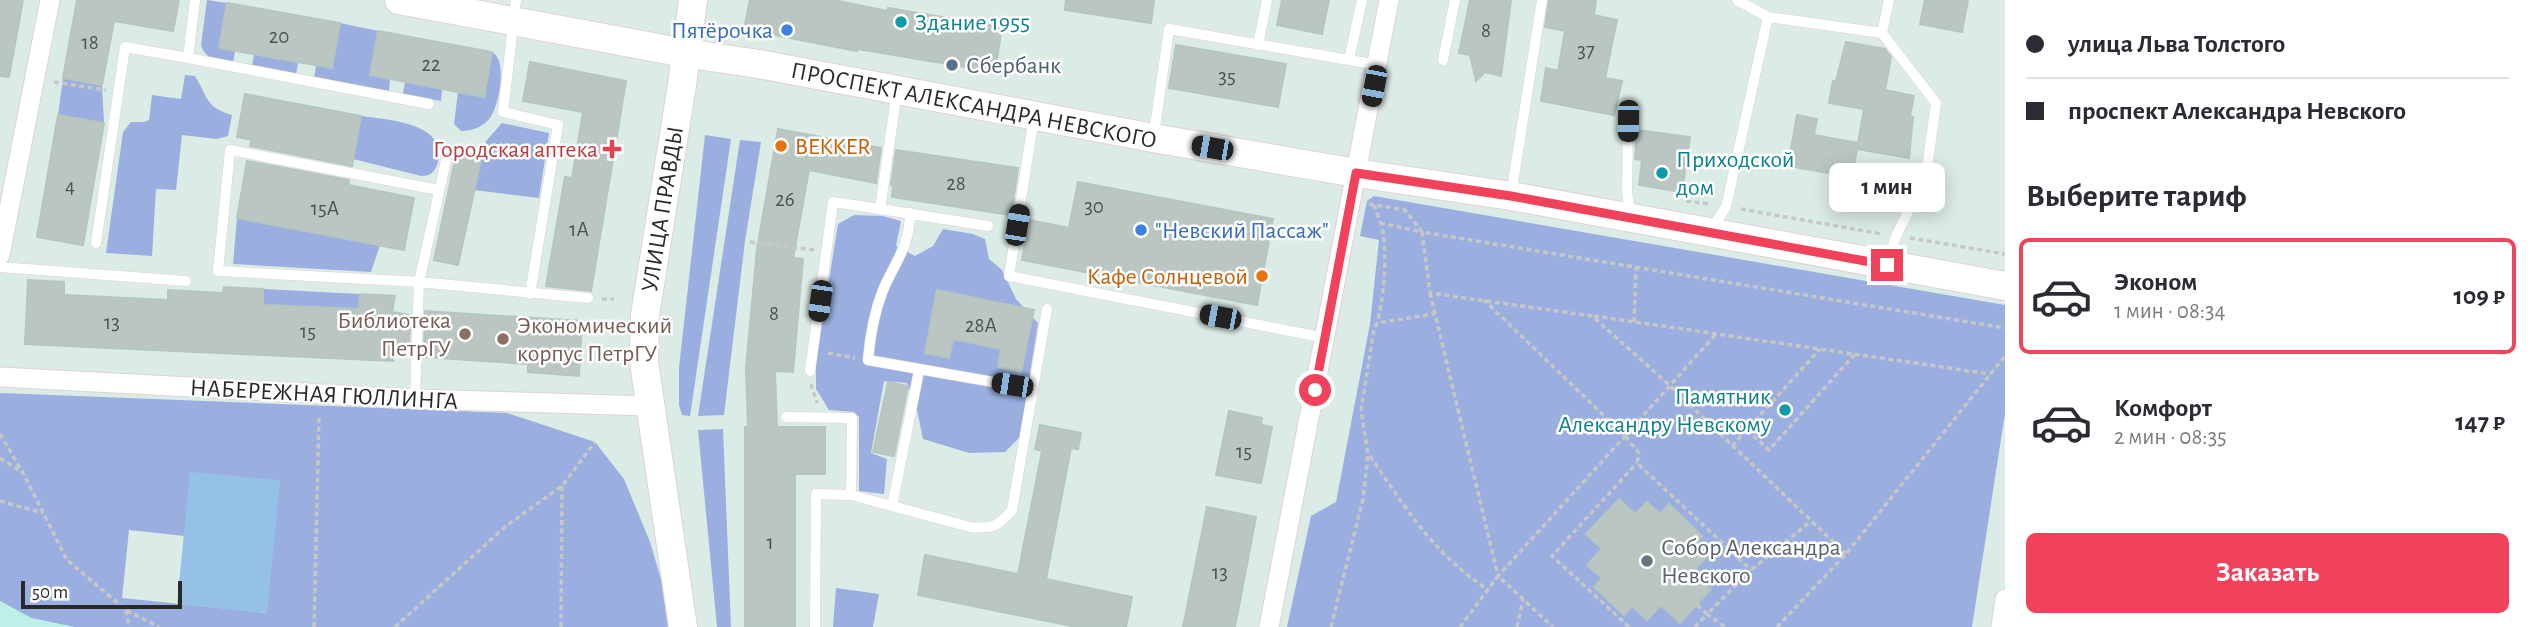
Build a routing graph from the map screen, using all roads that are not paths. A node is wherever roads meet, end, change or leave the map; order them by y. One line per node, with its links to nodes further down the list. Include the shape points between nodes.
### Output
1 (50, 0): 36 (street)
2 (195, 0): 17 (lane)
3 (399, 0): 12 (main road, ПРОСПЕКТ АЛЕКСАНДРА НЕВСКОГО)
4 (693, 0): 16 (main road, УЛИЦА ПРАВДЫ)
5 (1267, 0): 15 (lane)
6 (1362, 0): 18 (lane)
7 (1389, 0): 20 (street)
8 (1455, 0): 19 (lane)
9 (1542, 0): 29 (lane)
10 (1737, 0): 13 (lane)
11 (1889, 0): 14 (lane)
12 (515, 10): 16 (main road, ПРОСПЕКТ АЛЕКСАНДРА НЕВСКОГО); 42 (lane, via 503,112 558,125)
13 (1768, 17): 14 (lane); 34 (lane, via 1726,207)
14 (1882, 33): 37 (lane, via 1936,103 1926,175)
15 (1258, 44): 18 (lane); 25 (lane, via 1169,29)
16 (685, 53): 21 (main road, ПРОСПЕКТ АЛЕКСАНДРА НЕВСКОГО); 51 (main road, УЛИЦА ПРАВДЫ, via 645,315)
17 (188, 58): 22 (lane); 35 (lane, via 125,47)
18 (1349, 60): 20 (lane)
19 (1443, 60)
20 (1378, 65): 27 (street)
21 (897, 90): 23 (main road, ПРОСПЕКТ АЛЕКСАНДРА НЕВСКОГО); 30 (lane)
22 (429, 104)
23 (1035, 116): 25 (main road, ПРОСПЕКТ АЛЕКСАНДРА НЕВСКОГО); 45 (lane, via 1009,276)
24 (1628, 121): 32 (lane)
25 (1153, 138): 27 (main road, ПРОСПЕКТ АЛЕКСАНДРА НЕВСКОГО)
26 (447, 156): 28 (lane)
27 (1356, 173): 29 (main road, ПРОСПЕКТ АЛЕКСАНДРА НЕВСКОГО); 45 (street)
28 (439, 190): 40 (lane); 40 (lane, via 230,150 218,271)
29 (1511, 196): 32 (main road, ПРОСПЕКТ АЛЕКСАНДРА НЕВСКОГО)
30 (880, 209): 31 (lane); 46 (lane, via 833,202)
31 (910, 214): 33 (lane); 47 (lane, via 904,251 873,322 867,360)
32 (1630, 218): 34 (main road, ПРОСПЕКТ АЛЕКСАНДРА НЕВСКОГО)
33 (988, 226)
34 (1708, 233): 37 (main road, ПРОСПЕКТ АЛЕКСАНДРА НЕВСКОГО)
35 (96, 243)
36 (0, 255)
37 (1887, 265): 41 (main road, ПРОСПЕКТ АЛЕКСАНДРА НЕВСКОГО)
38 (0, 267): 39 (lane)
39 (187, 281)
40 (419, 282): 42 (lane); 50 (lane)
41 (2005, 286)
42 (530, 294): 43 (lane)
43 (588, 298)
44 (1047, 310): 49 (lane)
45 (1326, 338): 58 (street)
46 (810, 371)
47 (919, 371): 49 (lane); 54 (lane)
48 (0, 377): 50 (street, НАБЕРЕЖНАЯ ГЮЛЛИНГА)
49 (1033, 388): 54 (lane, via 1012,510 1003,522 990,528 970,527)
50 (415, 399): 51 (street, НАБЕРЕЖНАЯ ГЮЛЛИНГА)
51 (648, 406): 56 (main road, УЛИЦА ПРАВДЫ)
52 (786, 417): 53 (lane, via 852,418)
53 (851, 495): 54 (lane); 57 (lane, via 816,494)
54 (892, 506)
55 (2005, 599): 59 (street)
56 (683, 627)
57 (815, 627)
58 (1269, 627)
59 (2001, 627)

